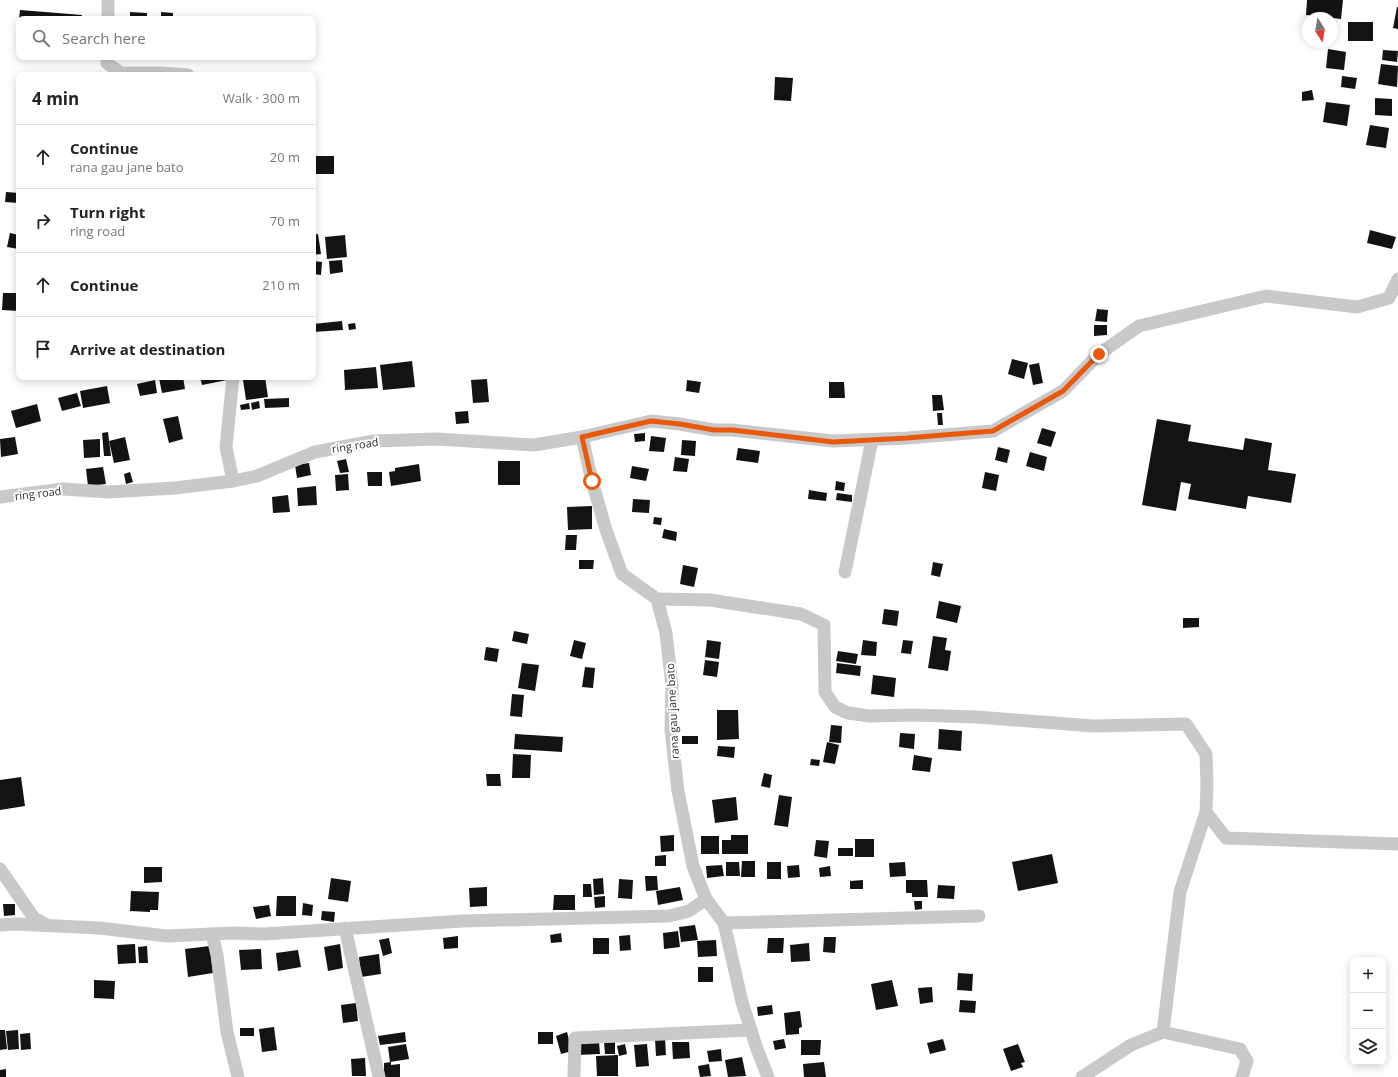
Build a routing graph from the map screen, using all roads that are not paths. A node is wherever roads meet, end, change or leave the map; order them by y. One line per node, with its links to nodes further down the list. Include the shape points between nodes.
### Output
1 (108, 0): 2 (street)
2 (108, 16)
3 (108, 60): 4 (street, via 107,63)
4 (120, 72)
5 (1398, 279): 8 (street, ring road, via 1389,298 1357,307 1266,296 1139,326 1099,354 1063,391 993,431)
6 (233, 380): 9 (street, via 226,447)
7 (582, 437): 8 (street, ring road, via 651,421 833,442); 9 (street, ring road, via 534,445 436,439 374,441 315,452 257,476); 12 (street, via 606,530 622,574)
8 (872, 440): 11 (street)
9 (233, 481): 10 (street, ring road, via 109,492 63,489)
10 (0, 498)
11 (845, 572)
12 (657, 599): 13 (street, via 710,600 801,614 824,625 825,692 835,707 848,713 869,716 977,717 1093,726 1186,724 1206,754); 16 (street, rana gau jane bato, via 666,633 672,686 672,730 678,790 693,866)
13 (1206, 812): 14 (street, via 1226,838); 24 (street, via 1180,892)
14 (1398, 844)
15 (0, 869): 20 (street, via 34,918)
16 (706, 898): 18 (street, rana gau jane bato); 21 (street, via 689,911 669,916 463,920)
17 (979, 916): 18 (street)
18 (724, 923): 23 (street)
19 (0, 925): 20 (street)
20 (50, 926): 22 (street, via 99,928 167,936)
21 (345, 928): 22 (street, via 264,934); 26 (street)
22 (212, 934): 25 (street, via 227,1032)
23 (751, 1030): 27 (street, via 575,1038); 28 (street)
24 (1163, 1032): 29 (street, via 1131,1045); 30 (street, via 1240,1049 1247,1061)
25 (238, 1077)
26 (379, 1077)
27 (574, 1077)
28 (768, 1077)
29 (1082, 1077)
30 (1242, 1077)

